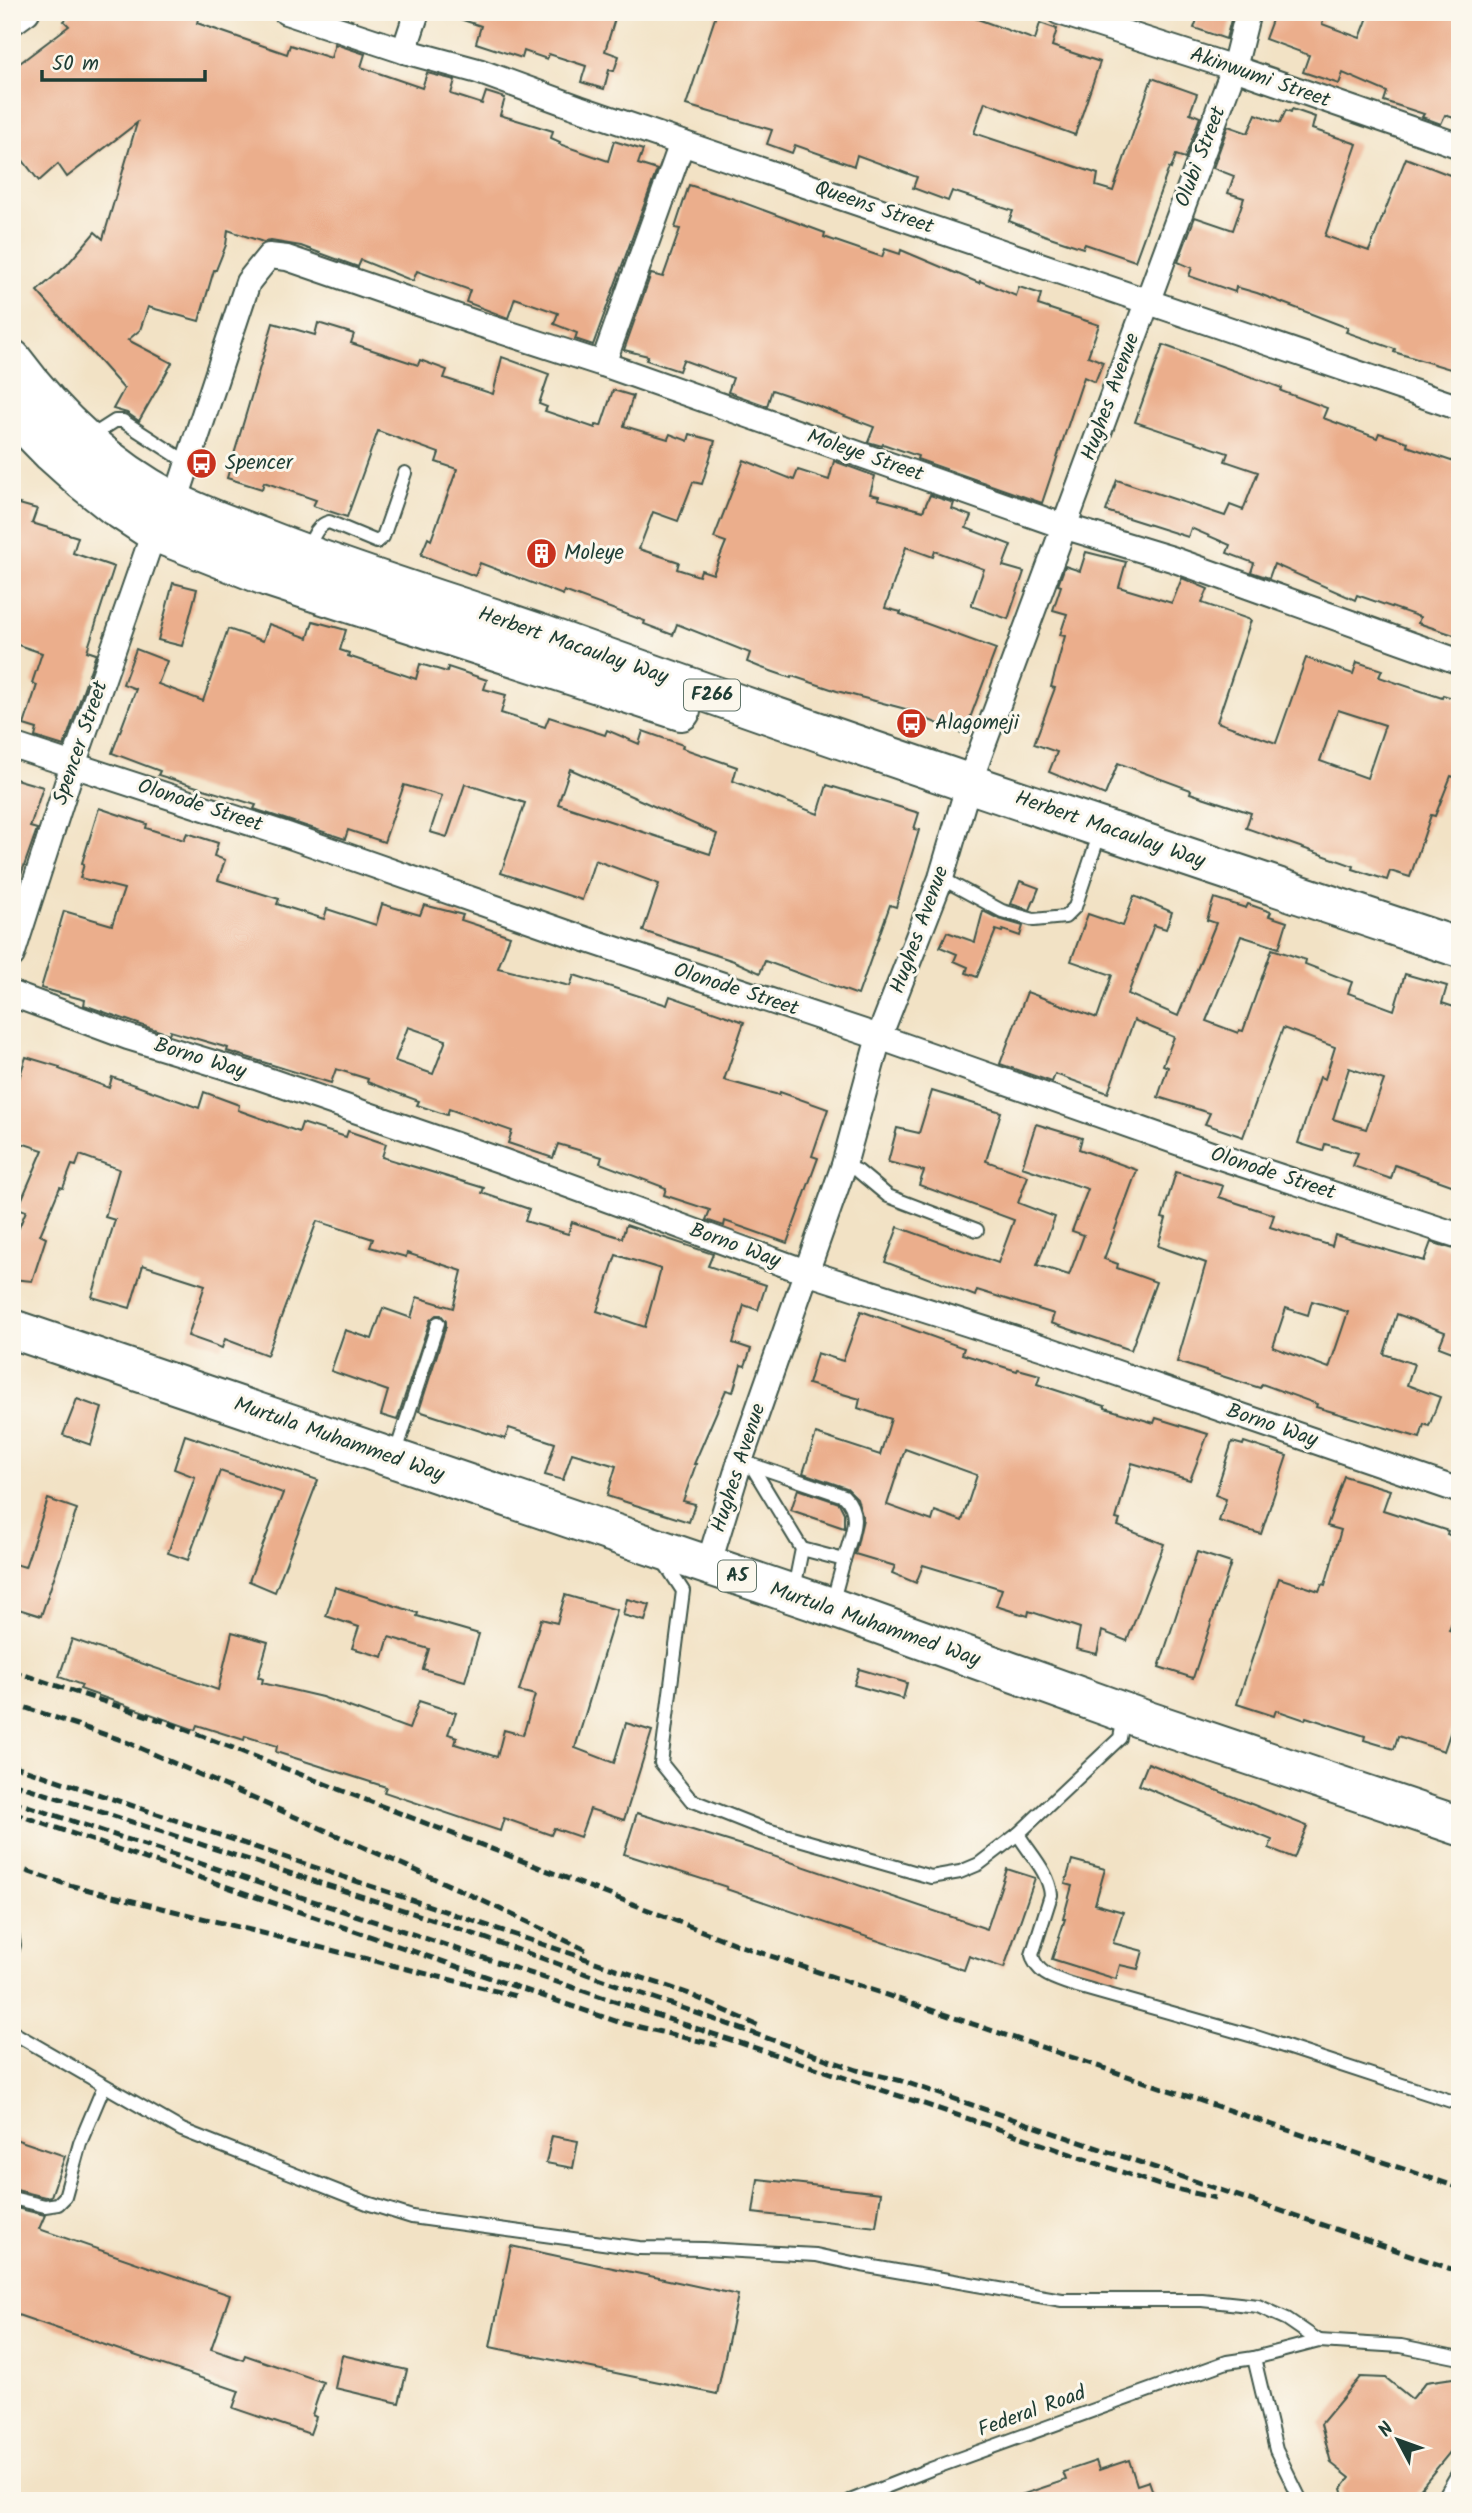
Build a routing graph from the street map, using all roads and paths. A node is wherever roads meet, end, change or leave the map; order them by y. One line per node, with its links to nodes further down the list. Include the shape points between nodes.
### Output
1 (27, 12): 6 (street)
2 (286, 12): 7 (street, Queens Street)
3 (417, 12): 7 (street)
4 (1059, 12): 8 (street, Akinwumi Street)
5 (1248, 12): 8 (street, Olubi Street)
6 (12, 23)
7 (404, 51): 9 (street, Queens Street, via 478,71)
8 (1234, 68): 10 (street, Akinwumi Street); 12 (street, Olubi Street)
9 (682, 143): 12 (street, Queens Street); 14 (street)
10 (1460, 146)
11 (269, 256): 14 (street, Moleye Street, via 287,258); 18 (street, Spencer Street, via 248,282)
12 (1146, 300): 15 (street, Queens Street); 21 (street, Hughes Avenue)
13 (12, 359): 17 (main road, Herbert Macaulay Way / F266)
14 (603, 364): 21 (street, Moleye Street)
15 (1460, 408)
16 (12, 412): 20 (main road, Herbert Macaulay Way / F266, via 116,507)
17 (84, 440): 18 (lane, via 115,421 123,421); 20 (main road, Herbert Macaulay Way / F266, via 139,482)
18 (188, 463): 20 (street, Spencer Street)
19 (405, 473): 22 (lane, via 383,537)
20 (164, 517): 22 (main road, Herbert Macaulay Way / F266, via 305,554); 25 (street, Spencer Street); 26 (main road, Herbert Macaulay Way / F266, via 268,577 752,734)
21 (1063, 526): 23 (street, Moleye Street, via 1172,559); 26 (street, Hughes Avenue)
22 (358, 554): 26 (main road, Herbert Macaulay Way / F266)
23 (1460, 662)
24 (12, 745): 25 (street, Olonode Street)
25 (73, 765): 30 (street, Spencer Street); 33 (street, Olonode Street)
26 (965, 794): 27 (main road, Herbert Macaulay Way / F266); 28 (street, Hughes Avenue); 29 (main road, Herbert Macaulay Way / F266)
27 (1095, 847): 28 (lane, via 1075,908 1065,917 1034,920 1002,911); 31 (main road, Herbert Macaulay Way / F266)
28 (941, 878): 33 (street, Hughes Avenue)
29 (1460, 948)
30 (12, 955)
31 (1460, 972)
32 (12, 994): 37 (street, Borno Way, via 505,1162)
33 (879, 1037): 34 (street, Hughes Avenue); 36 (street, Olonode Street)
34 (844, 1165): 35 (lane, via 888,1196); 37 (street, Hughes Avenue)
35 (977, 1230)
36 (1460, 1236)
37 (806, 1272): 41 (street, Hughes Avenue); 42 (street, Borno Way, via 1047,1349)
38 (438, 1323): 40 (lane)
39 (12, 1329): 40 (main road, Murtula Muhammed Way / A5)
40 (393, 1459): 43 (main road, Murtula Muhammed Way / A5)
41 (746, 1463): 44 (lane); 45 (lane, via 844,1496 852,1503 855,1515); 46 (street, Hughes Avenue)
42 (1460, 1491)
43 (654, 1547): 46 (main road, Murtula Muhammed Way / A5); 51 (lane, via 683,1591 661,1763 691,1800 764,1829 931,1877 979,1864)
44 (802, 1549): 45 (lane); 47 (lane)
45 (844, 1560): 48 (lane)
46 (708, 1566): 47 (main road, Murtula Muhammed Way / A5)
47 (793, 1596): 48 (main road, Murtula Muhammed Way / A5)
48 (831, 1607): 49 (main road, Murtula Muhammed Way / A5)
49 (1125, 1713): 50 (main road, Murtula Muhammed Way / A5); 51 (lane, via 1120,1738)
50 (1460, 1826)
51 (1018, 1834): 56 (lane, via 1051,1887 1032,1955 1044,1974)
52 (12, 1933): 53 (lane)
53 (12, 1952)
54 (12, 2032): 55 (lane)
55 (104, 2085): 57 (lane, via 80,2143 65,2197 58,2204 45,2206); 58 (lane, via 182,2130 412,2217 639,2248 816,2255 1062,2300 1202,2300 1258,2306)
56 (1460, 2104)
57 (12, 2197)
58 (1319, 2341): 59 (lane, Federal Road); 60 (lane, via 1401,2346)
59 (1254, 2358): 62 (lane, Federal Road, via 1227,2362); 63 (lane, via 1276,2450)
60 (1460, 2358)
61 (1460, 2470): 64 (lane)
62 (850, 2501)
63 (1301, 2501)
64 (1445, 2501)

